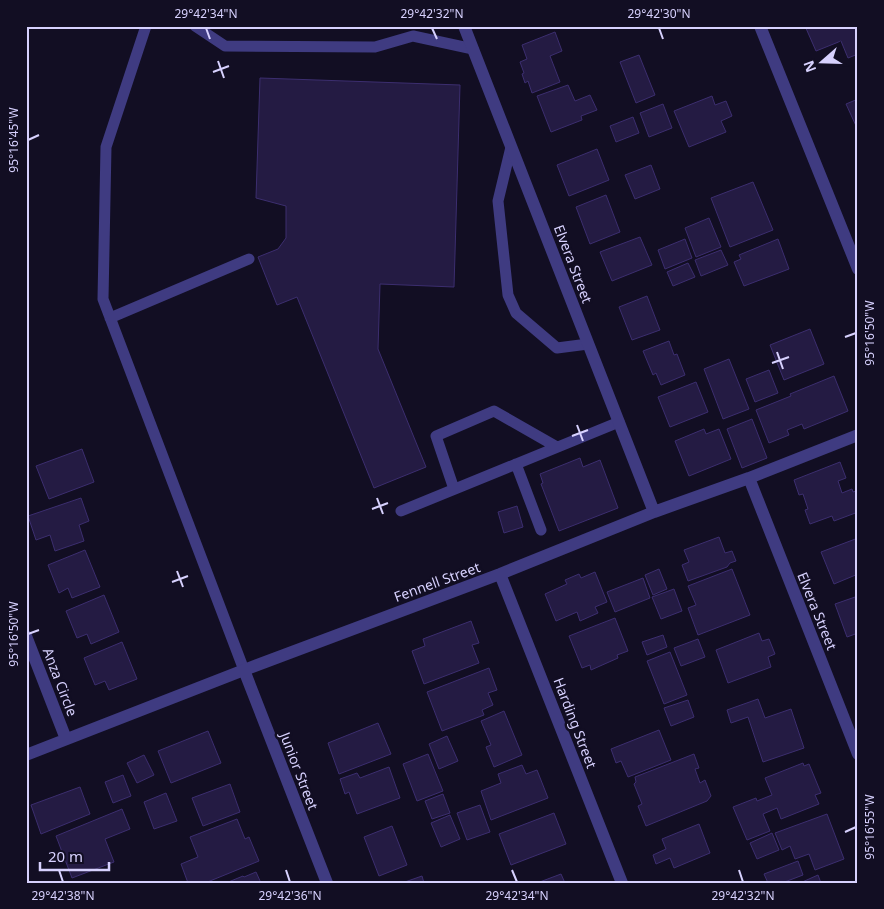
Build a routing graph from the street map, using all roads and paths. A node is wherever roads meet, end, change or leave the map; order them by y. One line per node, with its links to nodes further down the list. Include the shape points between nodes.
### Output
1 (146, 26): 9 (lane, via 106,147 103,300)
2 (195, 26): 5 (lane, via 225,46 375,47 413,36)
3 (464, 26): 5 (street, Elvera Street)
4 (760, 26): 8 (street)
5 (474, 50): 6 (street, Elvera Street)
6 (512, 147): 10 (street, Elvera Street); 10 (lane, via 498,201 508,295 516,313 557,348)
7 (249, 260): 9 (lane)
8 (858, 269)
9 (110, 318): 22 (lane)
10 (588, 344): 11 (street, Elvera Street)
11 (618, 422): 13 (lane); 18 (street, Elvera Street)
12 (858, 435): 15 (street, Fennell Street)
13 (557, 448): 14 (lane); 16 (lane, via 494,411 436,436)
14 (516, 464): 16 (lane); 19 (lane)
15 (749, 478): 18 (street, Fennell Street); 24 (street, Elvera Street)
16 (454, 489): 17 (lane)
17 (401, 511)
18 (654, 512): 20 (street, Fennell Street)
19 (541, 530)
20 (500, 574): 22 (street, Fennell Street); 27 (street, Harding Street)
21 (26, 636): 23 (street, Anza Circle)
22 (244, 670): 23 (street, Fennell Street); 26 (street, Junior Street)
23 (66, 739): 25 (street, Fennell Street)
24 (858, 754)
25 (26, 755)
26 (327, 883)
27 (622, 883)

